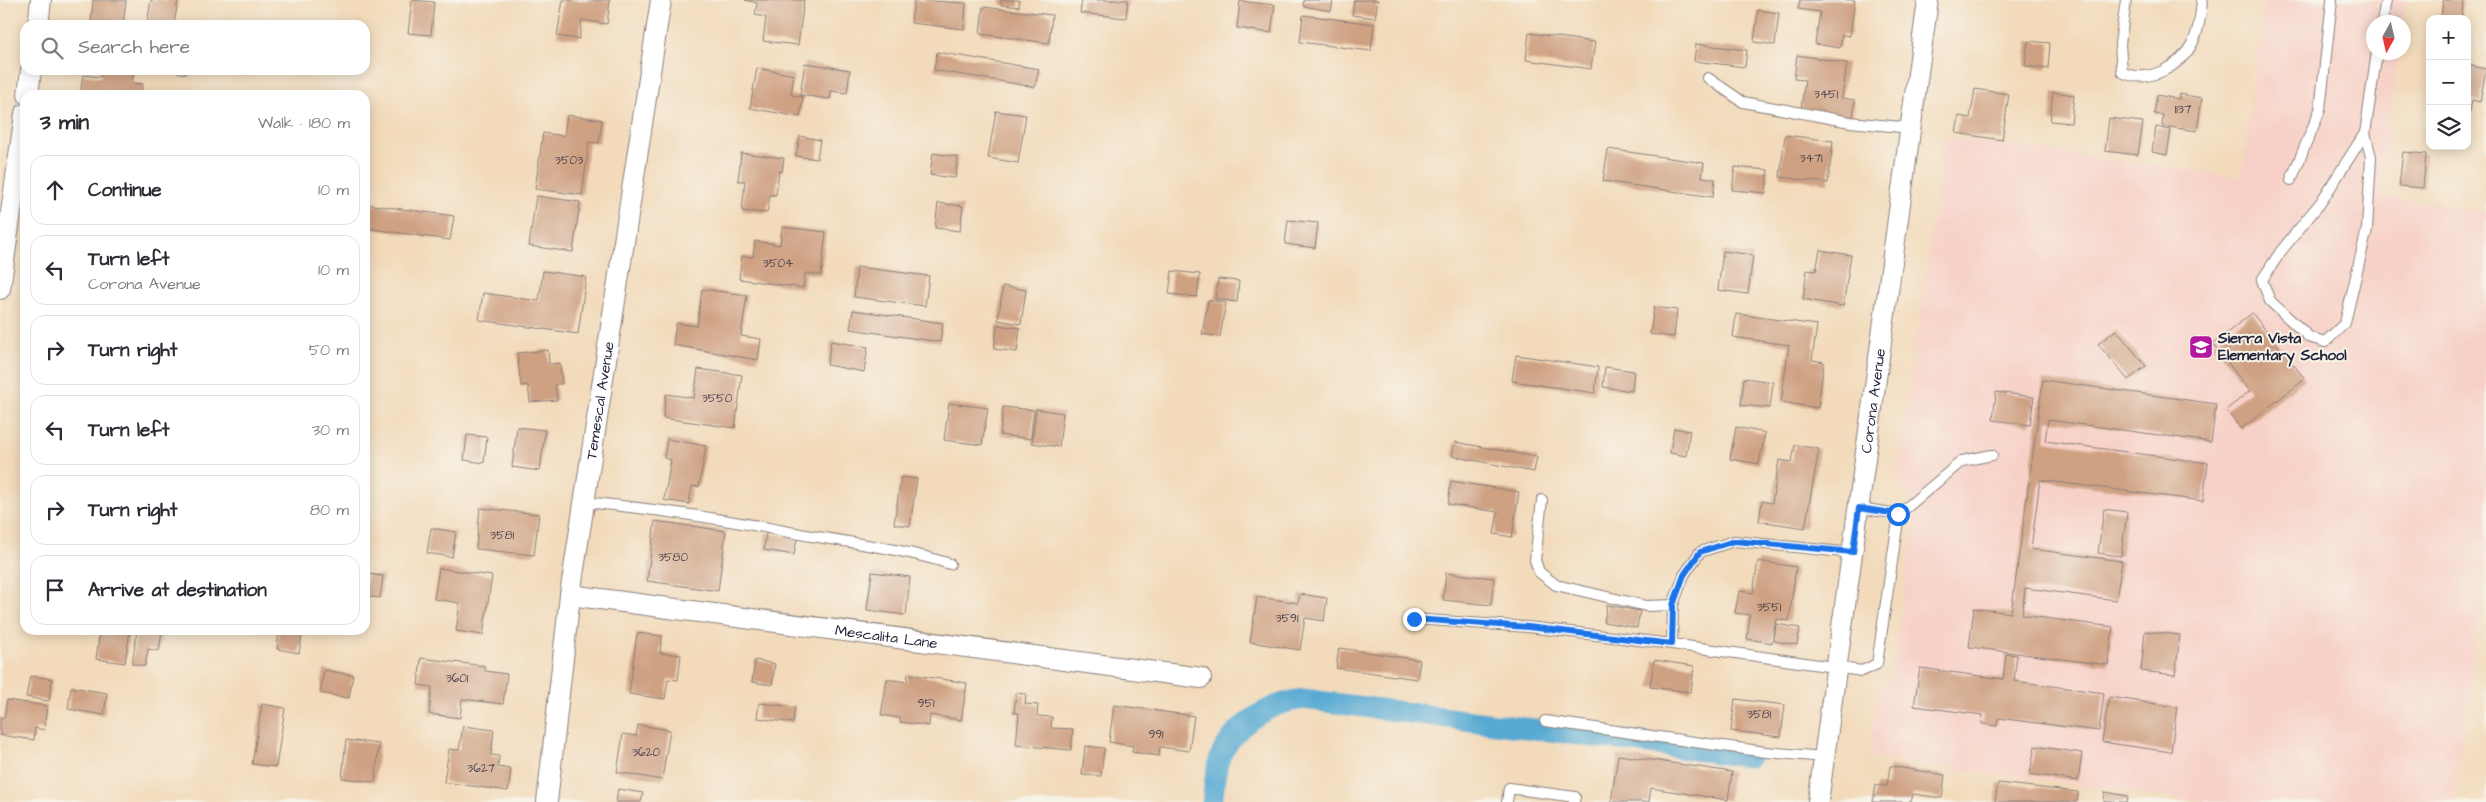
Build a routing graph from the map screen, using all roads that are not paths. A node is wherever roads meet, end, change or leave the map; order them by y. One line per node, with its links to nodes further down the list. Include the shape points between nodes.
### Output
1 (41, 0): 9 (street)
2 (661, 0): 21 (street, Temescal Avenue)
3 (1928, 0): 14 (street, Corona Avenue)
4 (2126, 0): 5 (lane, via 2120,44 2122,72 2146,78 2181,59 2194,41)
5 (2202, 0)
6 (2332, 0): 17 (lane, via 2320,110)
7 (2386, 0): 8 (lane)
8 (2383, 15)
9 (39, 20)
10 (2376, 60): 15 (lane)
11 (30, 75): 13 (street)
12 (1708, 78): 14 (lane, via 1743,102 1850,122)
13 (29, 90)
14 (1911, 128): 22 (street, Corona Avenue)
15 (2365, 133): 15 (lane, via 2321,202 2262,280 2270,301 2309,337 2325,342 2345,322 2367,229 2371,157)
16 (20, 149): 18 (street)
17 (2291, 180)
18 (0, 289)
19 (1992, 455): 23 (lane, via 1962,460)
20 (1542, 500): 27 (lane, via 1535,560 1539,572 1556,585 1646,606)
21 (585, 502): 25 (lane, via 769,526 923,555); 26 (street, Temescal Avenue)
22 (1859, 508): 23 (lane); 24 (street, Corona Avenue)
23 (1898, 514): 30 (lane, via 1877,664 1862,671)
24 (1853, 552): 27 (lane, via 1734,541 1700,552 1684,575); 30 (street, Corona Avenue)
25 (950, 564)
26 (570, 595): 31 (street, Mescalita Lane); 34 (street, Temescal Avenue)
27 (1673, 605): 29 (lane)
28 (1414, 619): 29 (lane, via 1528,627)
29 (1672, 644): 30 (lane)
30 (1837, 669): 33 (street, Corona Avenue)
31 (1201, 678)
32 (1545, 721): 33 (lane, via 1766,752)
33 (1825, 757): 37 (street, Corona Avenue)
34 (547, 802)
35 (1507, 802): 36 (lane, via 1509,788 1574,797)
36 (1574, 802)
37 (1818, 802)

